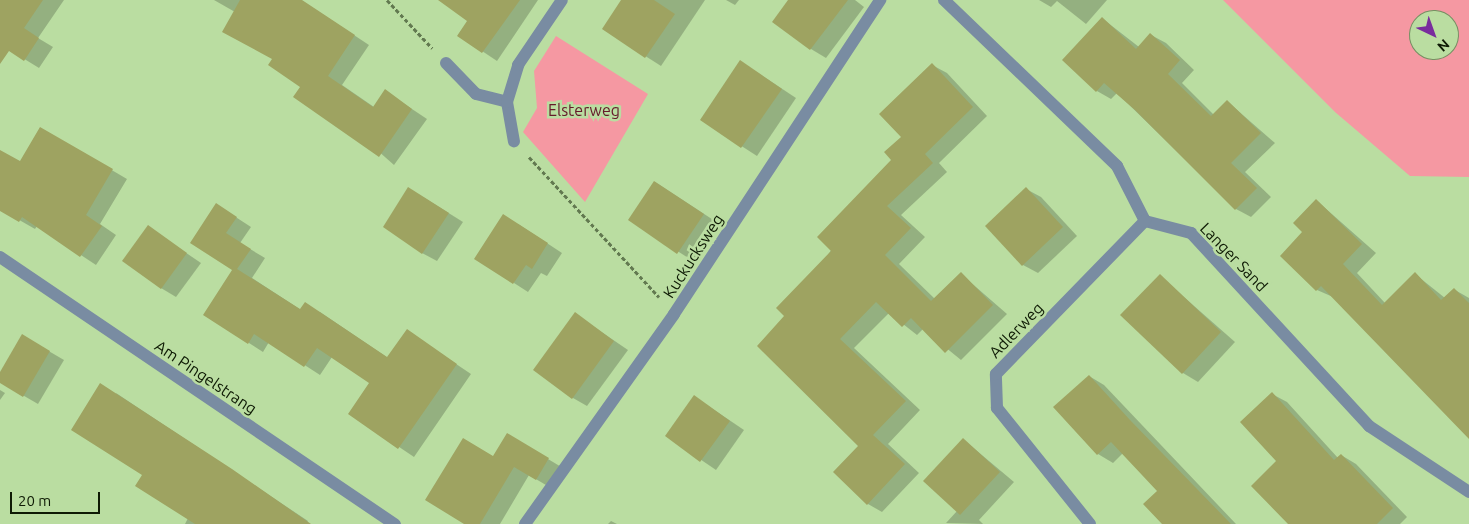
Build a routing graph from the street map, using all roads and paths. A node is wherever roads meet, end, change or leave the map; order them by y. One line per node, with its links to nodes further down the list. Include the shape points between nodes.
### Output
1 (386, 0): 5 (path)
2 (562, 0): 6 (street, via 518,65)
3 (880, 0): 10 (street, Kuckucksweg)
4 (944, 0): 8 (street, via 1117,166)
5 (446, 63): 6 (street, via 476,94)
6 (507, 102): 7 (street)
7 (514, 141): 10 (path)
8 (1145, 220): 11 (street, Langer Sand, via 1191,233 1369,426); 14 (street, Adlerweg, via 996,374 997,408)
9 (0, 257): 12 (street, Am Pingelstrang)
10 (674, 314): 13 (street, Kuckucksweg)
11 (1469, 492)
12 (394, 524)
13 (525, 524)
14 (1090, 524)

